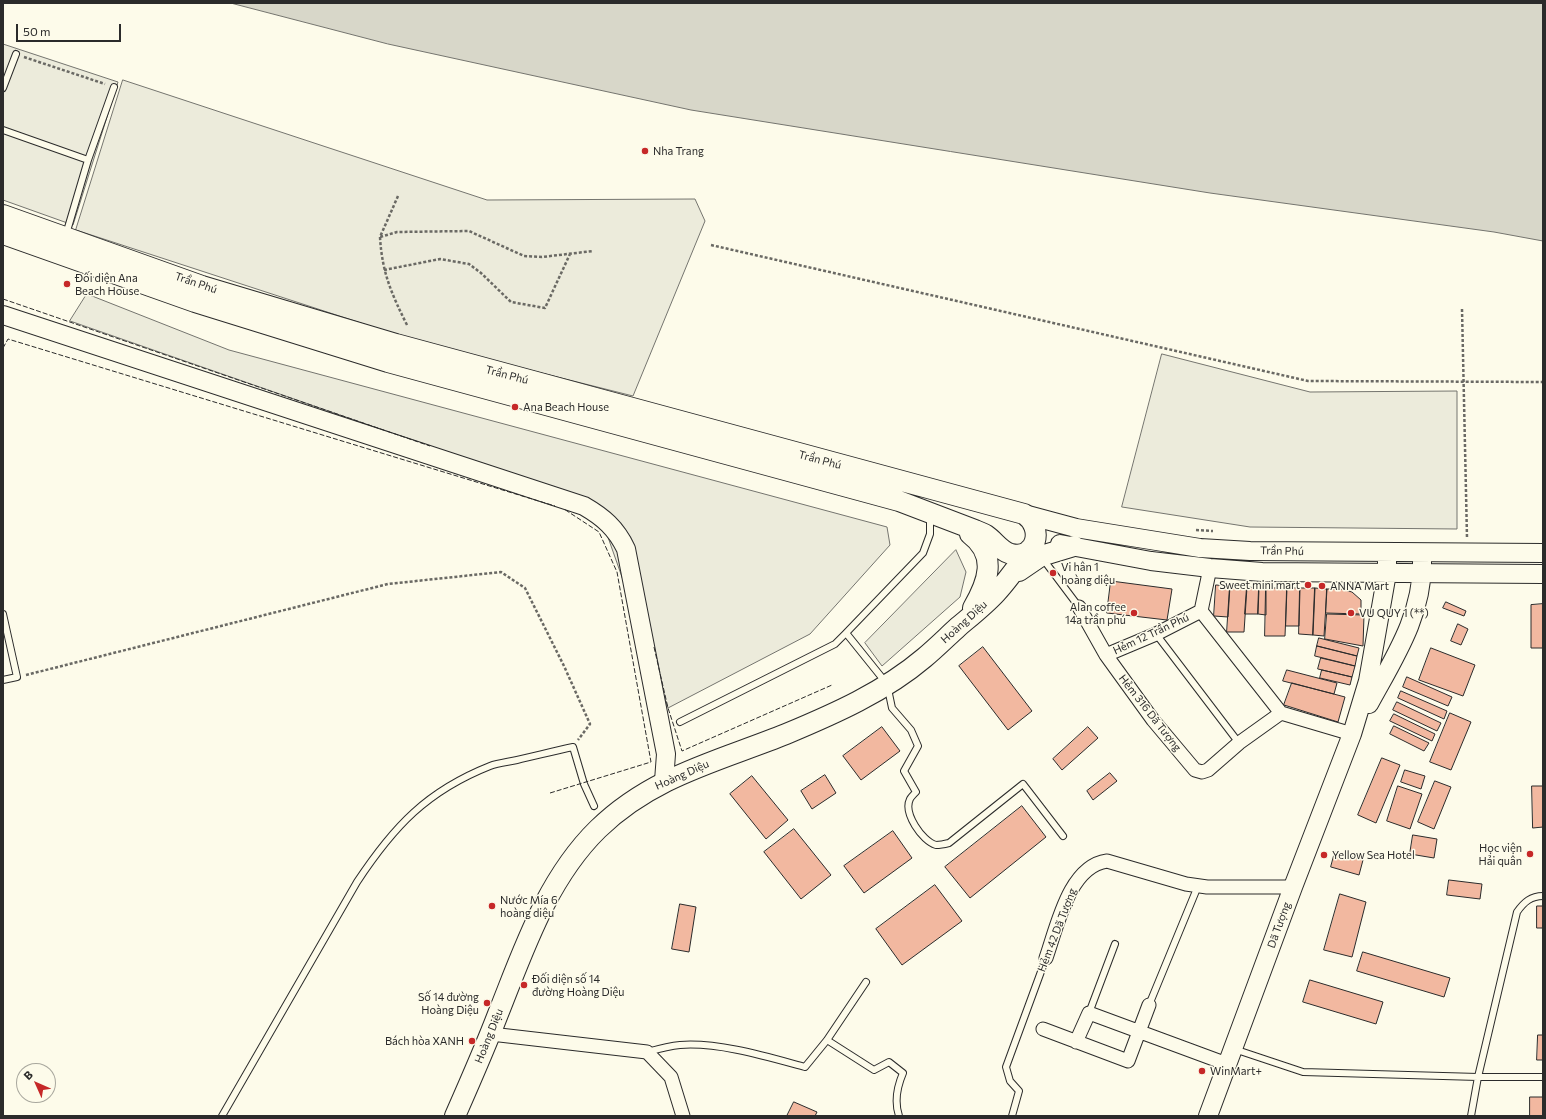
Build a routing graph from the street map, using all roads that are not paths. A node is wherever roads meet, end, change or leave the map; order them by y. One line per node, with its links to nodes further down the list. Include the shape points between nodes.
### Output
1 (16, 54): 3 (lane)
2 (114, 87): 5 (lane)
3 (3, 88)
4 (3, 130): 5 (lane)
5 (88, 160): 7 (lane)
6 (3, 215): 11 (main road, Trần Phú, via 202,286 396,344)
7 (67, 231)
8 (3, 234): 10 (main road, Trần Phú, via 195,302 388,362 884,497)
9 (3, 315): 36 (street, via 584,506 598,513 619,534 626,548 666,754)
10 (925, 511): 12 (main road, Trần Phú); 27 (lane, via 930,519 930,534 923,553)
11 (1021, 513): 14 (main road, via 1004,516 996,527); 15 (street, Trần Phú, via 1076,528 1200,548); 18 (main road, via 1034,524)
12 (955, 522): 14 (main road, Trần Phú, via 987,536); 26 (main road, via 977,539 988,560 985,584)
13 (1074, 546): 18 (main road); 19 (street, Trần Phú, via 1151,562)
14 (998, 547): 18 (main road, via 1004,552); 26 (main road, Hoàng Diệu, via 1000,560 992,580 982,598)
15 (1387, 552): 16 (street, Trần Phú); 20 (street, Dã Tượng)
16 (1421, 552): 17 (street, Trần Phú); 21 (street, Dã Tượng)
17 (1543, 552)
18 (1035, 553): 23 (lane); 26 (main road, Hoàng Diệu, via 986,603)
19 (1210, 568): 20 (street, Trần Phú, via 1262,572); 24 (street, Hẻm 12 Trần Phú)
20 (1386, 573): 21 (street, Trần Phú); 34 (street, Dã Tượng, via 1368,681)
21 (1422, 574): 22 (street, Trần Phú); 34 (street, Dã Tượng, via 1419,597 1411,624)
22 (1543, 574)
23 (1079, 607): 29 (street, Hẻm 316 Dã Tượng)
24 (1201, 611): 28 (street, Hẻm 12 Trần Phú); 32 (street)
25 (3, 614): 30 (lane, via 17,677)
26 (964, 620): 31 (main road, Hoàng Diệu, via 922,659)
27 (846, 633): 31 (lane); 33 (lane, via 835,644)
28 (1156, 634): 29 (street, Hẻm 12 Trần Phú); 35 (lane)
29 (1106, 655): 35 (street, Hẻm 316 Dã Tượng, via 1153,720 1195,770 1208,770)
30 (3, 680)
31 (887, 684): 36 (main road, Hoàng Diệu, via 852,705); 38 (lane, via 892,708 911,730 918,746 904,771 916,792 909,800 909,814 918,831 930,842 937,845 949,843 1023,784)
32 (1281, 713): 34 (street); 35 (street, Hẻm 316 Dã Tượng)
33 (680, 722)
34 (1352, 734): 40 (street, Dã Tượng)
35 (1239, 743)
36 (664, 781): 49 (main road, Hoàng Diệu, via 610,818 579,849 553,888 528,936)
37 (594, 806): 56 (lane, via 584,784 573,747 491,766 457,782 428,800 401,823 378,850 357,882)
38 (1063, 836)
39 (1198, 886): 40 (street, Hẻm 42 Dã Tượng); 43 (street, Hẻm 42 Dã Tượng, via 1107,861 1093,865 1070,891); 45 (lane)
40 (1293, 887): 53 (street, Dã Tượng)
41 (1543, 896): 55 (lane, via 1526,901 1517,912)
42 (1115, 944): 46 (lane)
43 (1046, 958): 60 (lane, Hẻm 42 Dã Tượng, via 1006,1067 1010,1081 1019,1091)
44 (866, 982): 50 (lane)
45 (1149, 1006): 48 (street)
46 (1089, 1013): 48 (street); 51 (street)
47 (1042, 1029): 51 (street)
48 (1139, 1032): 51 (street, via 1128,1060); 53 (street)
49 (490, 1034): 52 (street); 57 (main road, Hoàng Diệu)
50 (827, 1040): 52 (lane, via 805,1066 753,1052 681,1045); 59 (lane, via 874,1070 889,1062 903,1072 897,1088)
51 (1076, 1042)
52 (647, 1052): 58 (street, via 671,1077)
53 (1230, 1056): 55 (lane, via 1303,1072); 61 (street, Dã Tượng)
54 (1543, 1076): 55 (lane)
55 (1478, 1077): 62 (lane)
56 (222, 1116)
57 (456, 1116)
58 (683, 1116)
59 (899, 1116)
60 (1012, 1116)
61 (1208, 1116)
62 (1471, 1116)

